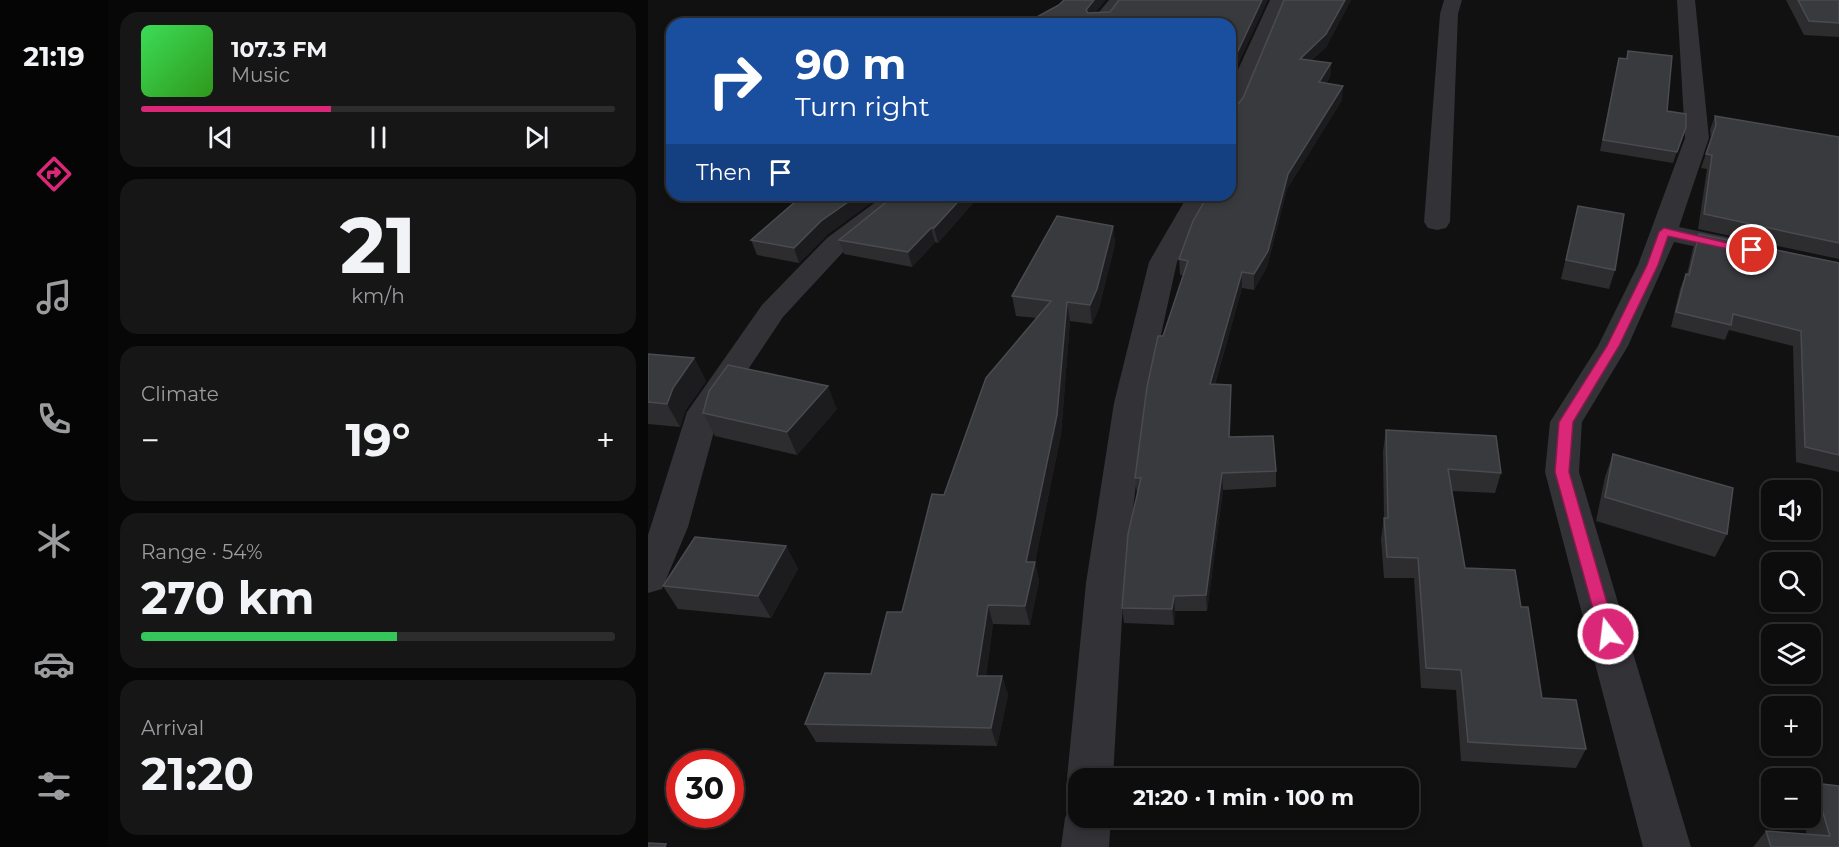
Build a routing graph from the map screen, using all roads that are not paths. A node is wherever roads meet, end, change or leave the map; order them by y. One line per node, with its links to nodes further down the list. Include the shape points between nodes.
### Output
1 (1119, 0): 5 (street)
2 (1279, 0): 6 (street)
3 (1453, 0): 9 (street)
4 (1686, 0): 10 (street, via 1697,138)
5 (1104, 18)
6 (1236, 97)
7 (893, 201): 12 (street, via 836,244 772,311 703,412 670,527)
8 (1198, 201): 13 (street, via 1163,262 1130,403 1105,583)
9 (1437, 222)
10 (1664, 232): 11 (street); 16 (street, via 1613,346 1566,422 1562,472)
11 (1769, 254)
12 (648, 578)
13 (1091, 768)
14 (1087, 828): 15 (street)
15 (1085, 847)
16 (1667, 847)

